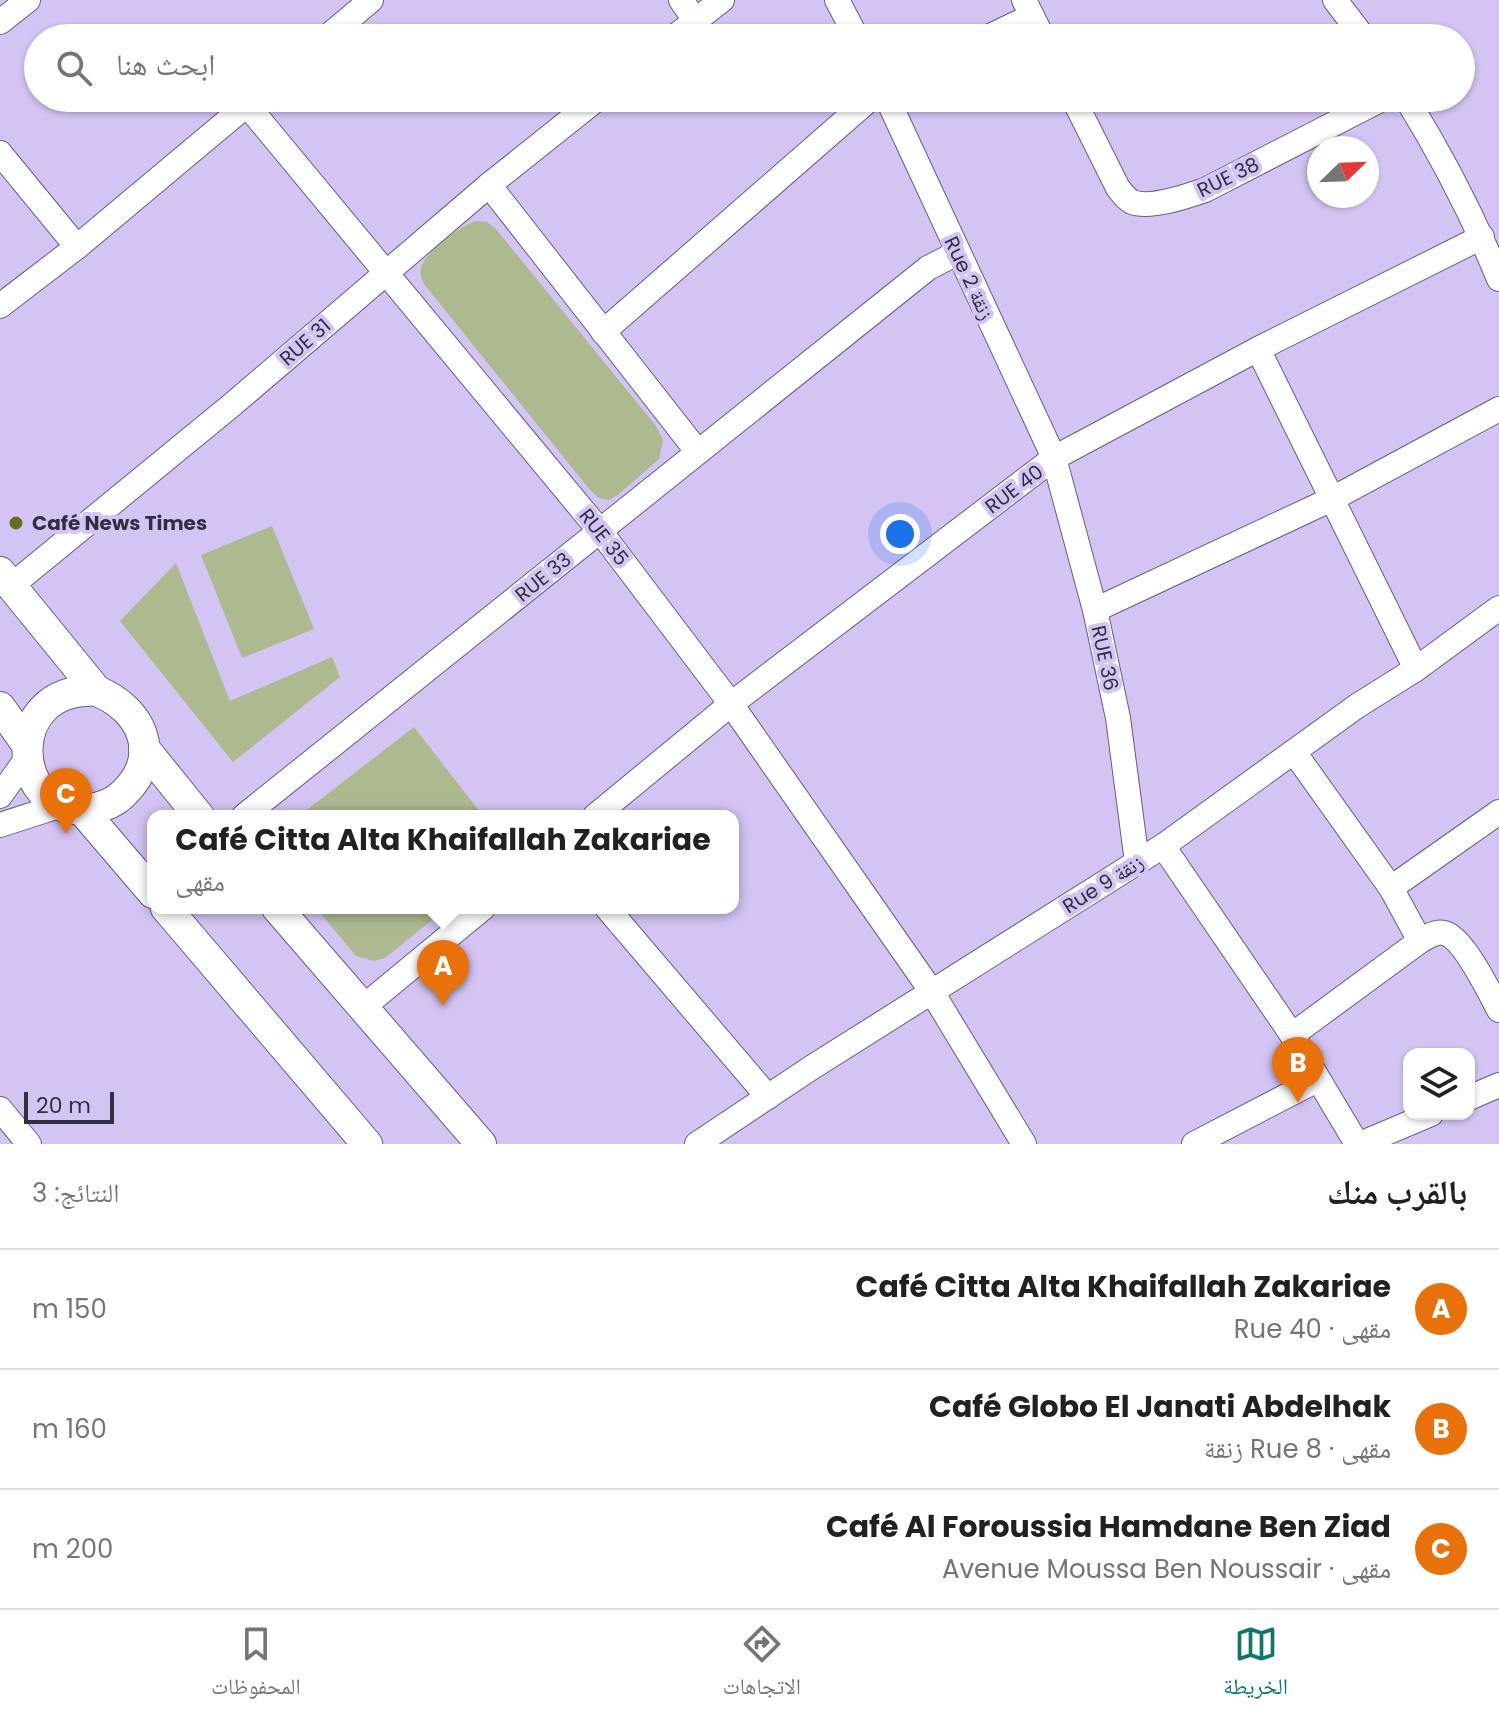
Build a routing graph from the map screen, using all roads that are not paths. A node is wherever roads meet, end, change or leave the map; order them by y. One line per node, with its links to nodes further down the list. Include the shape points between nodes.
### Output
1 (28, 0): 8 (street)
2 (371, 0): 9 (street)
3 (722, 0): 7 (street)
4 (837, 0): 10 (street)
5 (1335, 0): 12 (street)
6 (1028, 8): 11 (street)
7 (688, 10)
8 (0, 22)
9 (343, 24)
10 (850, 24)
11 (1006, 24)
12 (1353, 24)
13 (239, 112): 24 (street)
14 (259, 112): 26 (street, RUE 35)
15 (580, 112): 22 (street, RUE 31)
16 (855, 112): 29 (street)
17 (893, 112): 25 (street, Rue 2 زنقة)
18 (1080, 112): 19 (street, RUE 38, via 1118,188 1128,200 1144,204 1205,190)
19 (1357, 112)
20 (1415, 112): 23 (street)
21 (0, 153): 24 (street)
22 (489, 185): 26 (street, RUE 31); 29 (street)
23 (1482, 237): 27 (street); 30 (street, RUE 40)
24 (77, 247): 28 (street)
25 (957, 253): 32 (street, RUE 33, via 928,268); 33 (street, Rue 2 زنقة)
26 (385, 273): 35 (street, RUE 35); 36 (street, RUE 31, via 233,404)
27 (1499, 279)
28 (0, 306)
29 (603, 332): 32 (street)
30 (1258, 349): 33 (street, RUE 40); 34 (street)
31 (1499, 409): 34 (street)
32 (697, 451): 35 (street, RUE 33)
33 (1054, 458): 38 (street, RUE 36); 41 (street, RUE 40)
34 (1332, 499): 38 (street); 39 (street)
35 (600, 531): 41 (street, RUE 35); 49 (street, RUE 33)
36 (6, 579): 40 (street)
37 (1499, 608): 39 (street, Rue 9 زنقة)
38 (1095, 610): 54 (street, RUE 36, via 1118,718)
39 (1416, 669): 45 (street, Rue 9 زنقة)
40 (97, 691): 43 (street, via 130,711); 44 (street, via 58,695 42,707 31,723)
41 (731, 704): 50 (street, RUE 40); 62 (street, RUE 35)
42 (0, 707): 44 (street)
43 (144, 748): 47 (street, via 142,767 119,799 101,807); 48 (street)
44 (25, 752): 46 (street); 47 (street, via 33,780 45,795)
45 (1294, 752): 53 (street, Rue 9 زنقة); 56 (street)
46 (0, 796)
47 (72, 808): 52 (street); 55 (street)
48 (194, 810)
49 (251, 810)
50 (602, 810)
51 (1499, 812): 56 (street)
52 (0, 825)
53 (1163, 846): 54 (street, Rue 9 زنقة); 65 (street)
54 (1137, 862): 62 (street, Rue 9 زنقة)
55 (147, 887)
56 (1391, 888): 61 (street)
57 (171, 914): 73 (street)
58 (282, 914): 63 (street)
59 (476, 914): 63 (street)
60 (612, 914): 69 (street)
61 (1420, 941): 64 (street, via 1439,932 1449,935); 65 (street)
62 (932, 992): 69 (street, Rue 9 زنقة); 76 (street, RUE 35)
63 (362, 1008): 74 (street)
64 (1499, 1010)
65 (1292, 1035): 66 (street)
66 (1317, 1080): 77 (street); 78 (street)
67 (1499, 1085): 68 (street)
68 (1475, 1095)
69 (768, 1097): 75 (street, Rue 9 زنقة)
70 (0, 1109): 72 (street)
71 (1416, 1120): 78 (street)
72 (29, 1144)
73 (367, 1144)
74 (481, 1144)
75 (697, 1144)
76 (1024, 1144)
77 (1194, 1144)
78 (1358, 1144)

